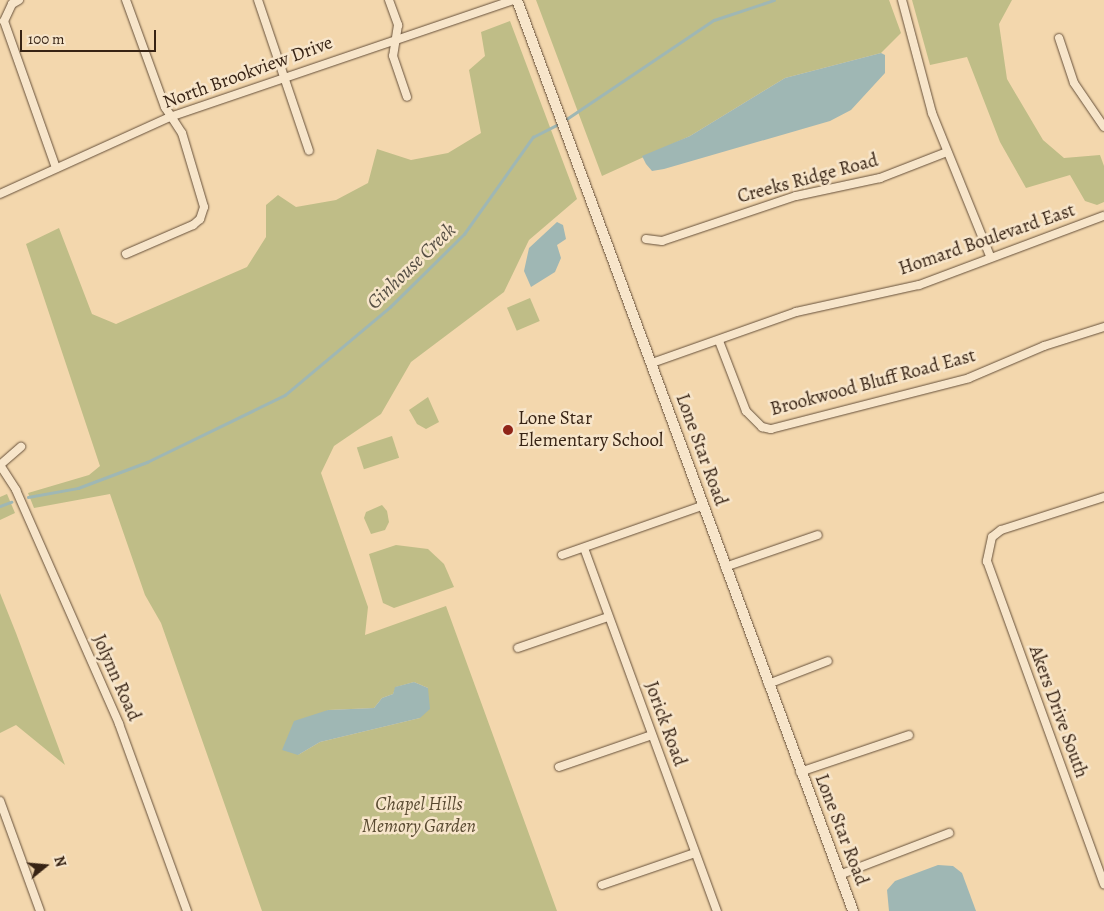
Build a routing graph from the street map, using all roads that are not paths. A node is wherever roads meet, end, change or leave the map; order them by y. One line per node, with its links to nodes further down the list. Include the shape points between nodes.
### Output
1 (19, 0): 16 (street, via 12,4 4,21)
2 (126, 0): 12 (street)
3 (258, 0): 10 (street)
4 (389, 0): 8 (street, via 398,25)
5 (513, 0): 8 (street, North Brookview Drive)
6 (517, 0): 24 (street, Lone Star Road)
7 (902, 0): 15 (street, via 932,113)
8 (395, 38): 10 (street, North Brookview Drive); 11 (street, via 393,56)
9 (1058, 38): 13 (street, via 1074,83)
10 (284, 78): 12 (street, North Brookview Drive); 14 (street)
11 (407, 97)
12 (170, 117): 16 (street, North Brookview Drive); 20 (street, via 182,133 204,206 200,219)
13 (1104, 127)
14 (309, 151)
15 (947, 152): 19 (street, Creeks Ridge Road, via 887,176 796,196 662,241); 21 (street)
16 (56, 168): 17 (street, North Brookview Drive)
17 (0, 194)
18 (1104, 216): 21 (street, Homard Boulevard East)
19 (646, 238)
20 (126, 254)
21 (990, 256): 23 (street, Homard Boulevard East, via 919,285 796,312)
22 (1104, 326): 23 (street, Brookwood Bluff Road East, via 1021,355 969,378 846,407 780,428 762,426 746,411)
23 (720, 341): 24 (street, Homard Boulevard East)
24 (652, 363): 28 (street, Lone Star Road)
25 (21, 447): 26 (street)
26 (0, 465): 48 (street, Jolynn Road, via 16,490 119,724)
27 (1104, 497): 46 (street, Akers Drive South, via 1001,530 992,537 987,549 989,572)
28 (702, 506): 30 (street); 32 (street, Lone Star Road)
29 (818, 535): 32 (street)
30 (584, 548): 31 (street); 33 (street, Jorick Road)
31 (562, 555)
32 (725, 567): 36 (street, Lone Star Road)
33 (608, 617): 34 (street); 38 (street, Jorick Road)
34 (518, 648)
35 (828, 661): 36 (street)
36 (768, 684): 40 (street, Lone Star Road)
37 (909, 734): 40 (street)
38 (652, 736): 39 (street); 43 (street, Jorick Road)
39 (559, 767)
40 (800, 772): 44 (street, Lone Star Road)
41 (0, 801): 47 (street)
42 (949, 833): 44 (street)
43 (695, 853): 45 (street); 49 (street, Jorick Road)
44 (840, 875): 50 (street, Lone Star Road)
45 (602, 885)
46 (1104, 885)
47 (40, 911)
48 (187, 911)
49 (716, 911)
50 (853, 911)

